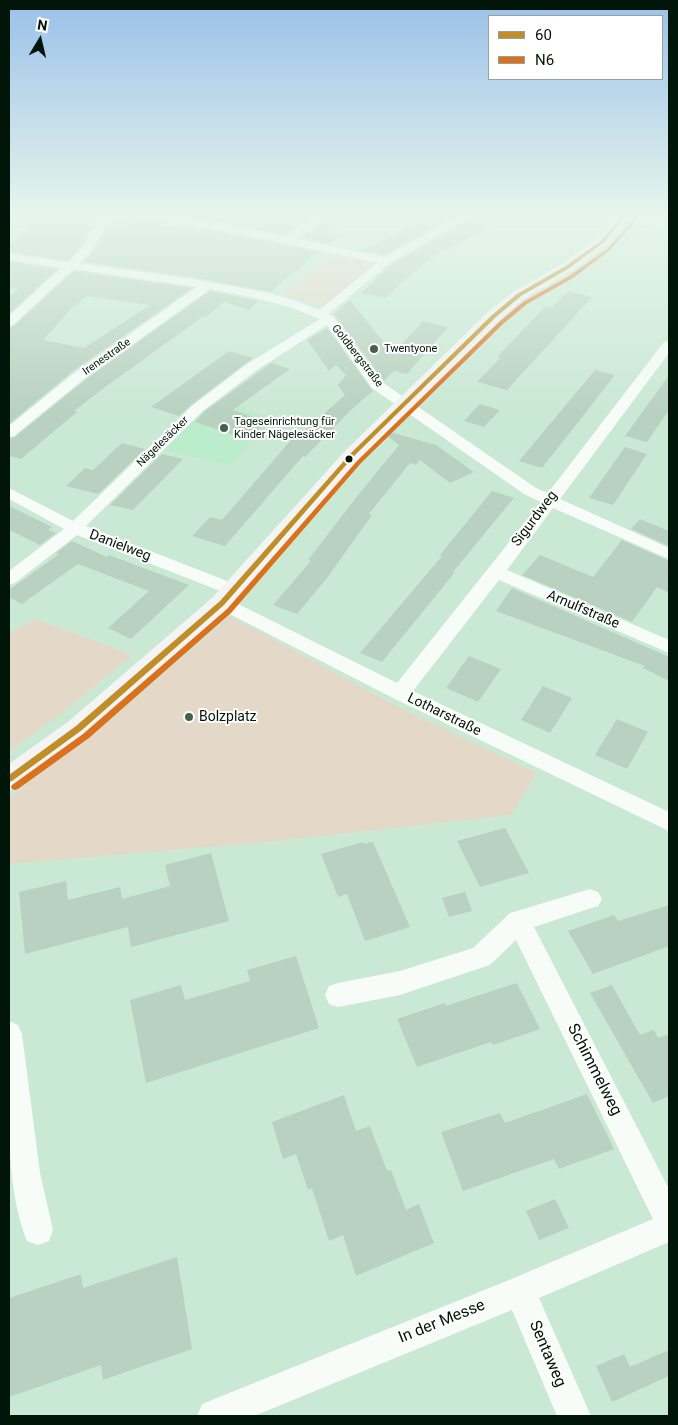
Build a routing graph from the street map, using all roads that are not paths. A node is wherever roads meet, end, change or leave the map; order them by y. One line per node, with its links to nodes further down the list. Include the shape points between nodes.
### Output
1 (53, 280): 7 (street)
2 (175, 280): 5 (street, Goldbergstraße)
3 (365, 280): 6 (street, Nägelesäcker)
4 (544, 280): 9 (street, via 519,295 494,316)
5 (208, 285): 6 (street, Goldbergstraße, via 272,297); 10 (street, Irenestraße, via 79,376)
6 (325, 317): 9 (street, Goldbergstraße, via 377,385); 13 (street, Nägelesäcker, via 198,408)
7 (9, 322)
8 (669, 345): 12 (street, Sigurdweg)
9 (404, 404): 12 (street, Goldbergstraße); 17 (street, via 352,455)
10 (9, 433)
11 (9, 493): 13 (street, Danielweg)
12 (549, 501): 14 (street, Goldbergstraße); 15 (street, Sigurdweg)
13 (75, 528): 16 (street, Nägelesäcker); 17 (street, Danielweg)
14 (669, 554)
15 (496, 572): 18 (street, Arnulfstraße); 19 (street, Sigurdweg)
16 (9, 579)
17 (228, 597): 19 (street, Lotharstraße); 20 (street, via 79,728)
18 (669, 647)
19 (400, 693): 21 (street, Lotharstraße)
20 (9, 779)
21 (669, 822)
22 (590, 899): 23 (street)
23 (519, 921): 24 (street, via 482,957 400,983); 26 (street, Schimmelweg)
24 (338, 995)
25 (9, 1034): 28 (street, via 26,1173)
26 (669, 1220)
27 (669, 1227): 29 (street, In der Messe)
28 (38, 1230)
29 (520, 1291): 30 (street, In der Messe); 31 (street, Sentaweg)
30 (214, 1416)
31 (574, 1416)

